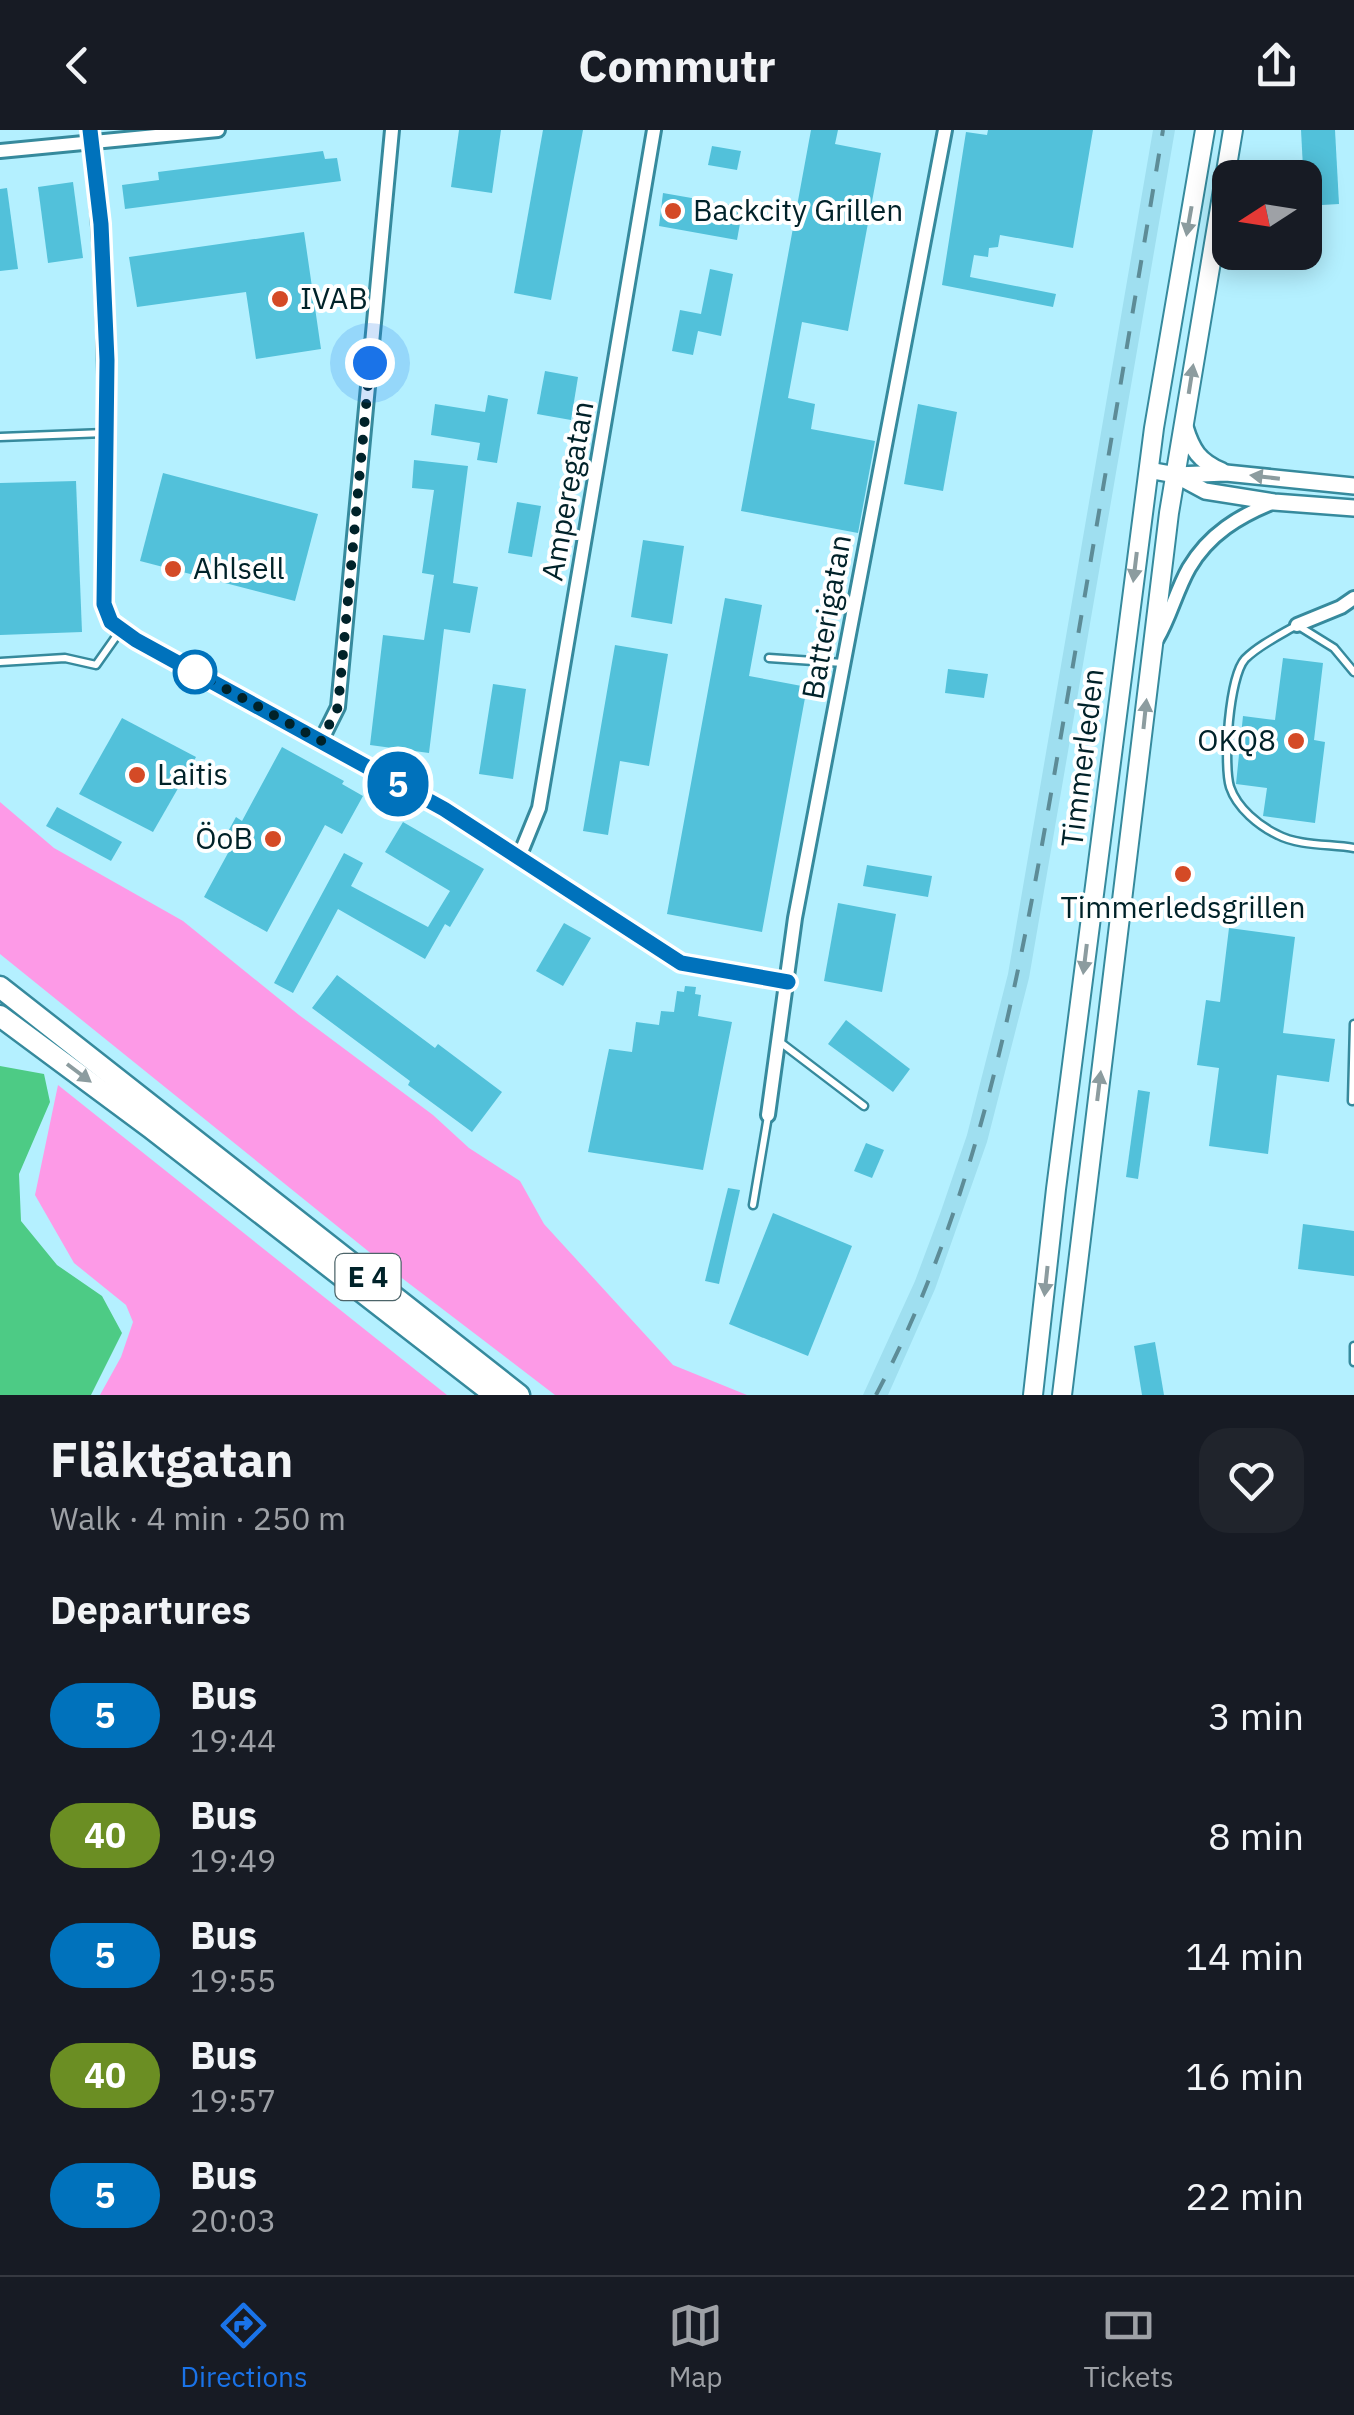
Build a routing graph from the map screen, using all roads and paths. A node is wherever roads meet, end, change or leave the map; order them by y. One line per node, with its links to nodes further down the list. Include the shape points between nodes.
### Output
1 (218, 130): 7 (street)
2 (392, 130): 26 (street, via 338,707)
3 (654, 130): 28 (street, Amperegatan, via 540,808)
4 (945, 130): 24 (street, Batterigatan)
5 (1205, 130): 12 (main road, Timmerleden, one-way to 12)
6 (1234, 130): 9 (main road, Timmerleden, one-way to 6)
7 (91, 137): 8 (street); 10 (street, via 101,224)
8 (0, 151)
9 (1184, 424): 13 (street, via 1203,463); 14 (main road, Timmerleden)
10 (106, 433): 11 (lane); 20 (street, via 104,604)
11 (0, 437)
12 (1148, 470): 14 (street); 42 (main road, Timmerleden, one-way to 42)
13 (1226, 472): 14 (street); 15 (street, one-way to 13)
14 (1176, 475): 16 (street, via 1205,490); 21 (main road, Timmerleden)
15 (1354, 486)
16 (1274, 502): 17 (street); 21 (street, via 1247,512 1208,542 1188,569)
17 (1354, 508)
18 (1354, 598): 19 (street)
19 (1296, 626): 25 (lane, via 1334,648); 27 (lane, via 1242,661 1232,698 1230,786 1242,806 1282,838)
20 (121, 629): 23 (lane, via 96,665 65,658); 26 (street)
21 (1153, 646): 43 (main road, Timmerleden, one-way to 21)
22 (769, 658): 24 (lane)
23 (0, 662)
24 (845, 662): 29 (street, Batterigatan)
25 (1354, 672)
26 (321, 741): 28 (street)
27 (1354, 848)
28 (520, 857): 29 (street, via 681,963)
29 (788, 982): 33 (street, Batterigatan)
30 (0, 988): 41 (highway, E 4)
31 (0, 1016): 40 (highway, E 4, one-way to 40)
32 (1354, 1024): 34 (lane)
33 (780, 1042): 35 (lane); 36 (street, Batterigatan)
34 (1352, 1100)
35 (864, 1106)
36 (768, 1115): 37 (lane)
37 (753, 1205)
38 (1354, 1346): 39 (lane)
39 (1354, 1362)
40 (495, 1395)
41 (518, 1395)
42 (1033, 1395)
43 (1062, 1395)

